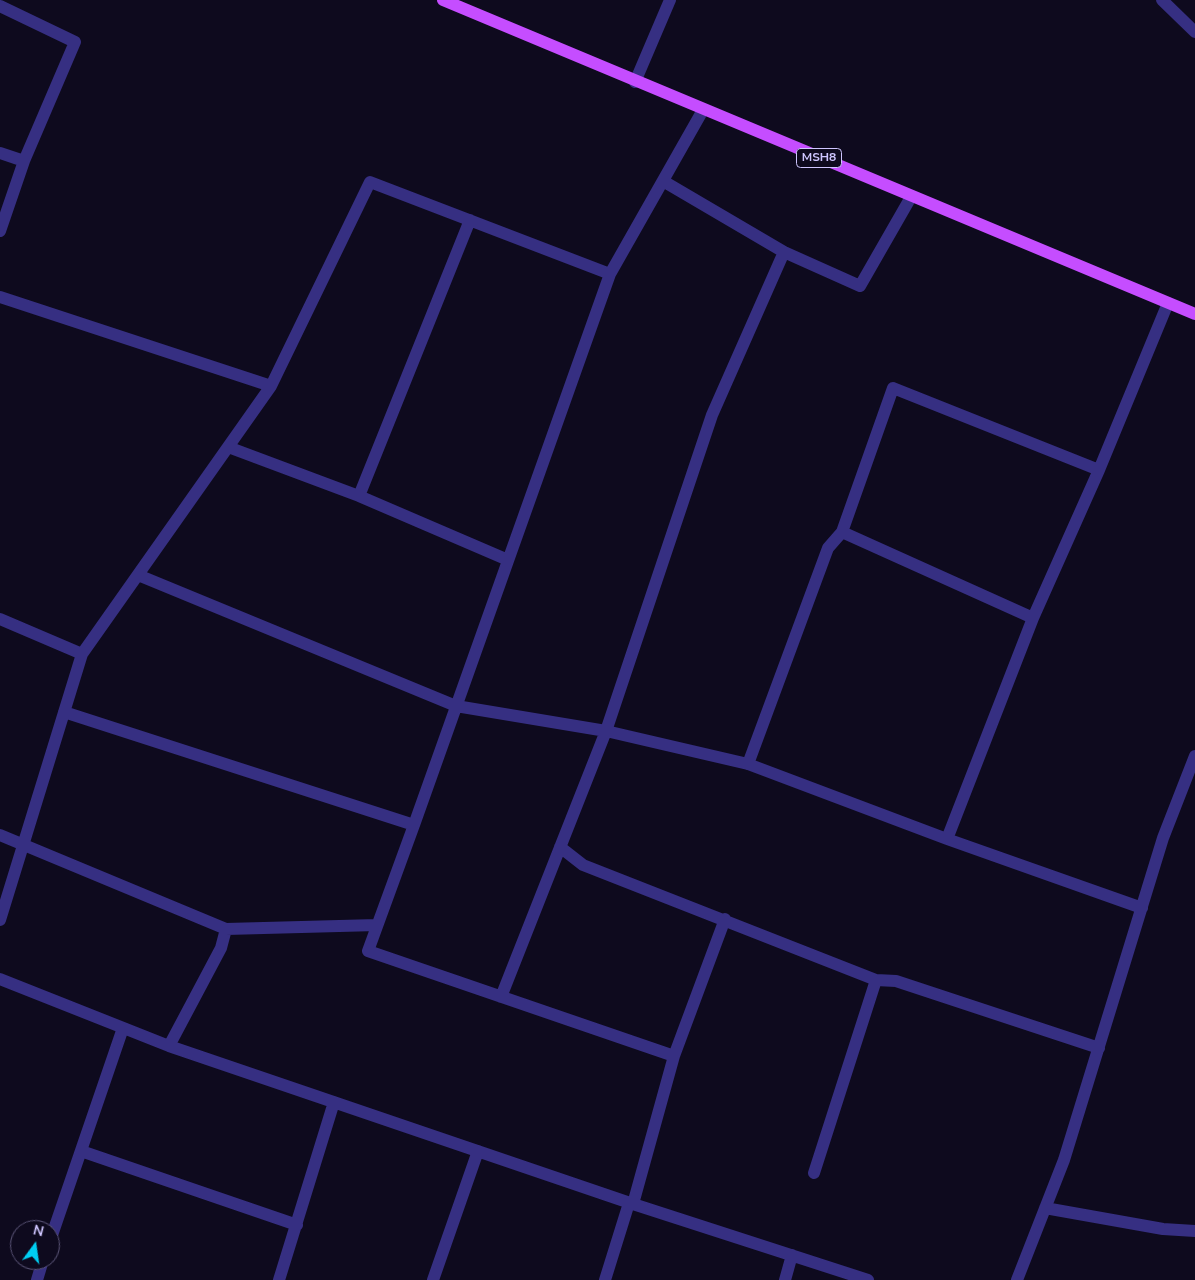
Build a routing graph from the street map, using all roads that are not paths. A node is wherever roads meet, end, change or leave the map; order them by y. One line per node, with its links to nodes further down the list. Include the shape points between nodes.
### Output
1 (443, 0): 6 (main road, MSH8 / MSH8)
2 (670, 0): 6 (street)
3 (1162, 0): 5 (street)
4 (0, 6): 9 (street, via 75,42)
5 (1195, 32)
6 (635, 82): 7 (main road, MSH8 / MSH8)
7 (703, 110): 10 (street); 11 (main road, MSH8 / MSH8)
8 (0, 153): 9 (street)
9 (24, 162): 13 (street)
10 (663, 181): 14 (street); 15 (street)
11 (911, 197): 14 (street, via 860,286); 17 (main road, MSH8 / MSH8)
12 (470, 220): 15 (street); 19 (street, via 370,182); 22 (street)
13 (0, 231)
14 (784, 252): 31 (street, via 712,415)
15 (610, 274): 24 (street)
16 (0, 297): 19 (street)
17 (1168, 303): 18 (main road, MSH8 / MSH8); 21 (street)
18 (1195, 314)
19 (271, 386): 20 (street)
20 (228, 447): 22 (street); 25 (street)
21 (1099, 470): 23 (street, via 893,388); 26 (street)
22 (359, 496): 24 (street)
23 (842, 532): 26 (street); 33 (street, via 828,548)
24 (508, 560): 29 (street)
25 (138, 575): 28 (street); 29 (street)
26 (1033, 618): 36 (street)
27 (0, 619): 28 (street)
28 (82, 654): 30 (street)
29 (456, 706): 31 (street); 34 (street)
30 (64, 712): 34 (street); 37 (street)
31 (606, 731): 33 (street); 38 (street)
32 (1195, 756): 39 (street, via 1163,838)
33 (748, 764): 36 (street)
34 (414, 825): 42 (street)
35 (0, 836): 37 (street)
36 (947, 839): 39 (street)
37 (23, 845): 41 (street); 43 (street)
38 (560, 847): 40 (street, via 583,865); 46 (street)
39 (1142, 908): 49 (street)
40 (725, 919): 45 (street); 50 (street)
41 (0, 920)
42 (377, 925): 43 (street); 46 (street, via 368,951)
43 (226, 929): 48 (street, via 221,948)
44 (0, 979): 47 (street)
45 (876, 980): 49 (street, via 896,981); 54 (street)
46 (501, 997): 50 (street)
47 (123, 1028): 48 (street); 53 (street)
48 (170, 1046): 51 (street)
49 (1099, 1048): 56 (street, via 1064,1160)
50 (674, 1056): 55 (street)
51 (334, 1102): 52 (street); 58 (street)
52 (478, 1151): 55 (street); 62 (street)
53 (81, 1152): 57 (street); 58 (street)
54 (814, 1173)
55 (631, 1203): 60 (street); 63 (street)
56 (1045, 1208): 59 (street, via 1163,1229); 66 (street)
57 (57, 1220)
58 (297, 1225): 61 (street)
59 (1195, 1231)
60 (792, 1256): 64 (street); 65 (street)
61 (280, 1280)
62 (433, 1280)
63 (605, 1280)
64 (785, 1280)
65 (868, 1280)
66 (1017, 1280)

